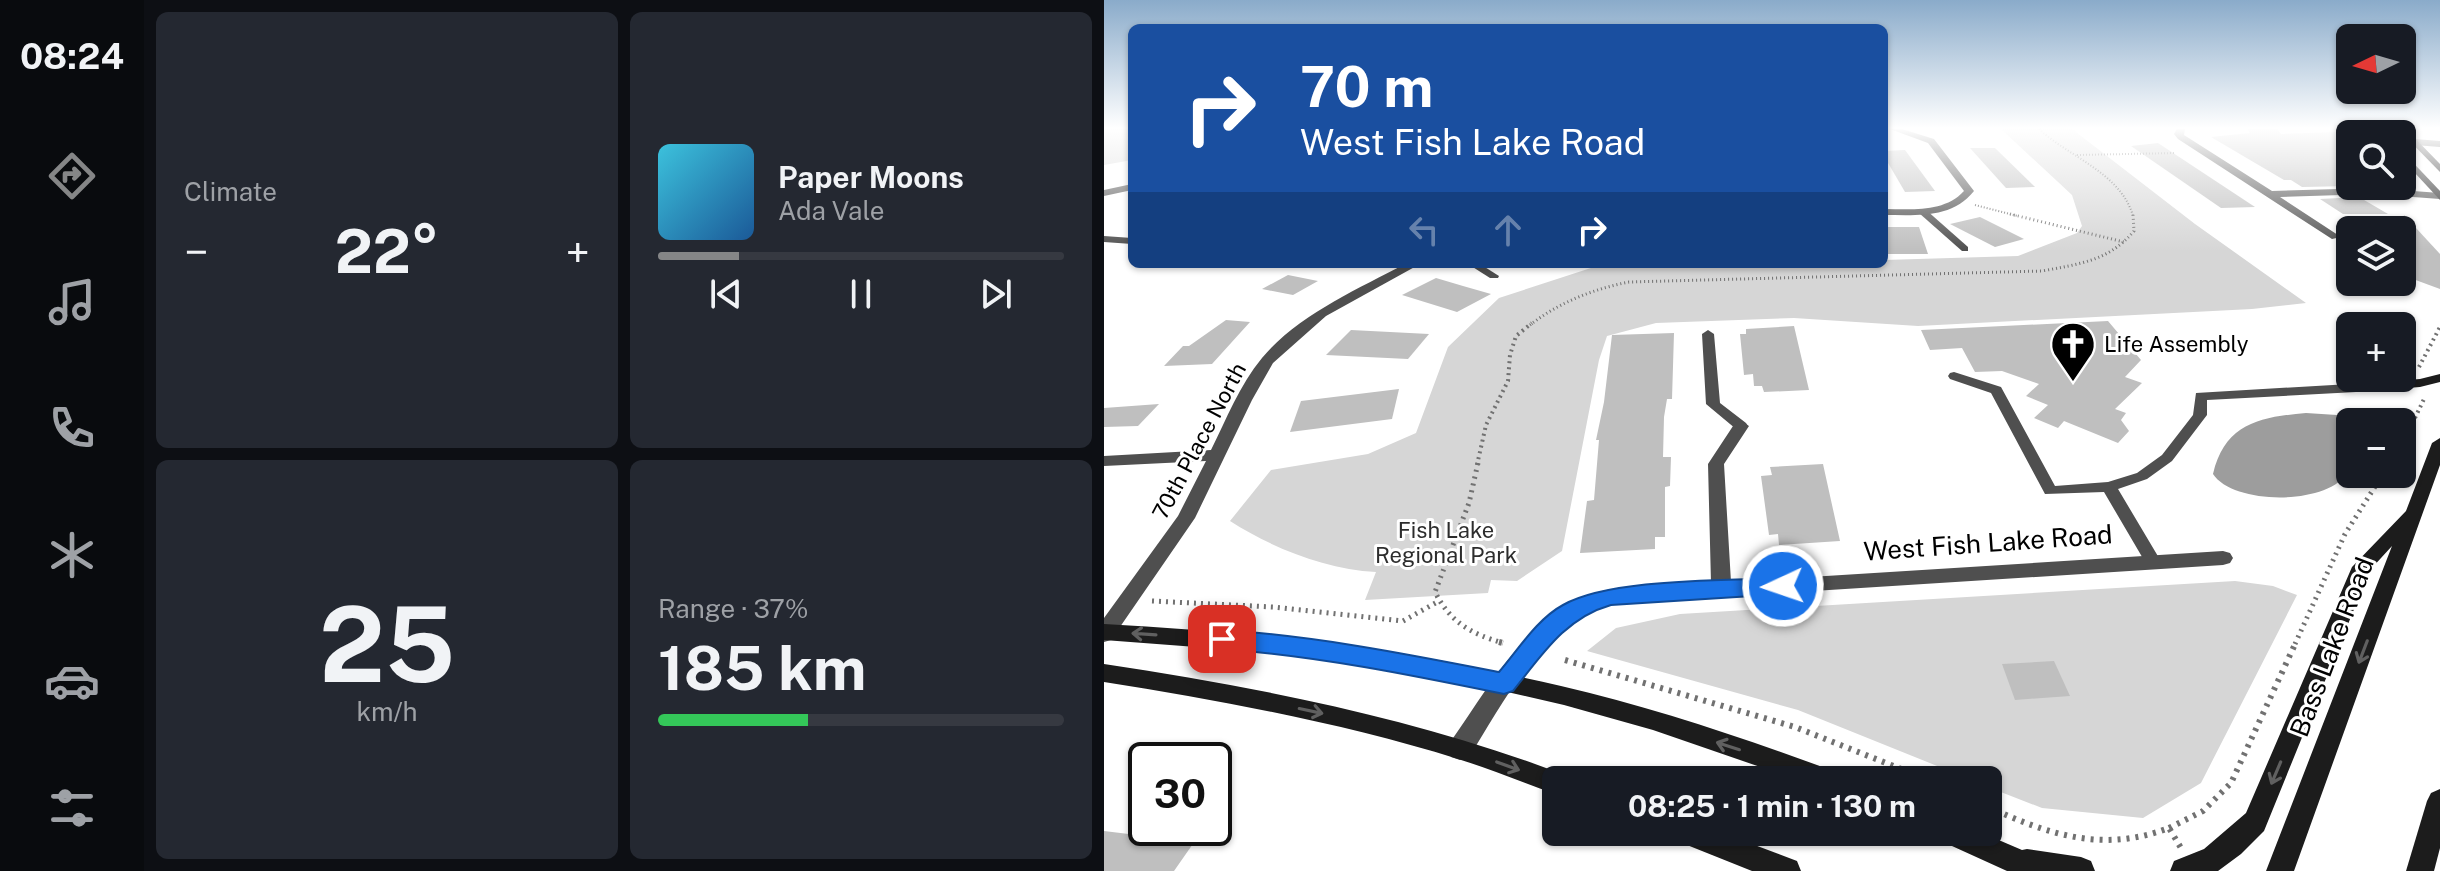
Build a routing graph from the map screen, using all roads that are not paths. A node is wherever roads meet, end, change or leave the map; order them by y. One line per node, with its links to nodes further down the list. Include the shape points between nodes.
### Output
1 (1955, 170): 8 (street, via 1969,191 1959,201)
2 (2233, 170): 6 (street)
3 (2416, 170): 7 (main road)
4 (1128, 188): 5 (street)
5 (1104, 193)
6 (2272, 194): 7 (street, via 2363,191); 10 (street)
7 (2440, 196)
8 (1922, 211): 9 (street); 13 (lane)
9 (1888, 212)
10 (2336, 237)
11 (1104, 239): 12 (street)
12 (1128, 241)
13 (1965, 249)
14 (1404, 268): 24 (street, 70th Place North, via 1321,313 1282,345 1255,379)
15 (1480, 268): 16 (lane)
16 (1494, 276)
17 (1708, 334): 22 (lane, via 1713,404)
18 (1954, 376): 26 (lane, via 1996,390 2050,491)
19 (2440, 378): 20 (main road)
20 (2416, 383)
21 (2336, 385): 26 (lane, via 2201,396 2200,415 2167,458 2142,476)
22 (1741, 426): 30 (street, via 1716,464)
23 (2440, 443): 27 (main road, Bass Lake Road)
24 (1218, 455): 25 (street); 31 (street, 70th Place North, via 1186,518)
25 (1104, 461)
26 (2109, 487): 29 (lane)
27 (2415, 509): 41 (main road, one-way to 41, via 2362,567 2255,822 2227,849 2194,869); 46 (main road, Bass Lake Road, one-way to 46)
28 (2223, 558): 29 (street, West Fish Lake Road)
29 (2154, 563): 30 (street, West Fish Lake Road)
30 (1721, 590): 33 (street, West Fish Lake Road, via 1590,603 1553,626)
31 (1105, 633): 33 (main road, one-way to 31, via 1277,643)
32 (1104, 673): 34 (main road, one-way to 34, via 1321,713)
33 (1504, 684): 34 (street, West Fish Lake Road); 35 (main road, one-way to 33, via 1640,717)
34 (1460, 749): 36 (main road, one-way to 36)
35 (1786, 766)
36 (1542, 778)
37 (2440, 802): 47 (main road)
38 (1719, 846): 43 (main road)
39 (1722, 846): 44 (main road)
40 (1982, 846): 42 (main road)
41 (2182, 859)
42 (2026, 865): 45 (main road)
43 (1757, 871)
44 (1787, 871)
45 (2081, 871)
46 (2280, 871)
47 (2420, 871)

